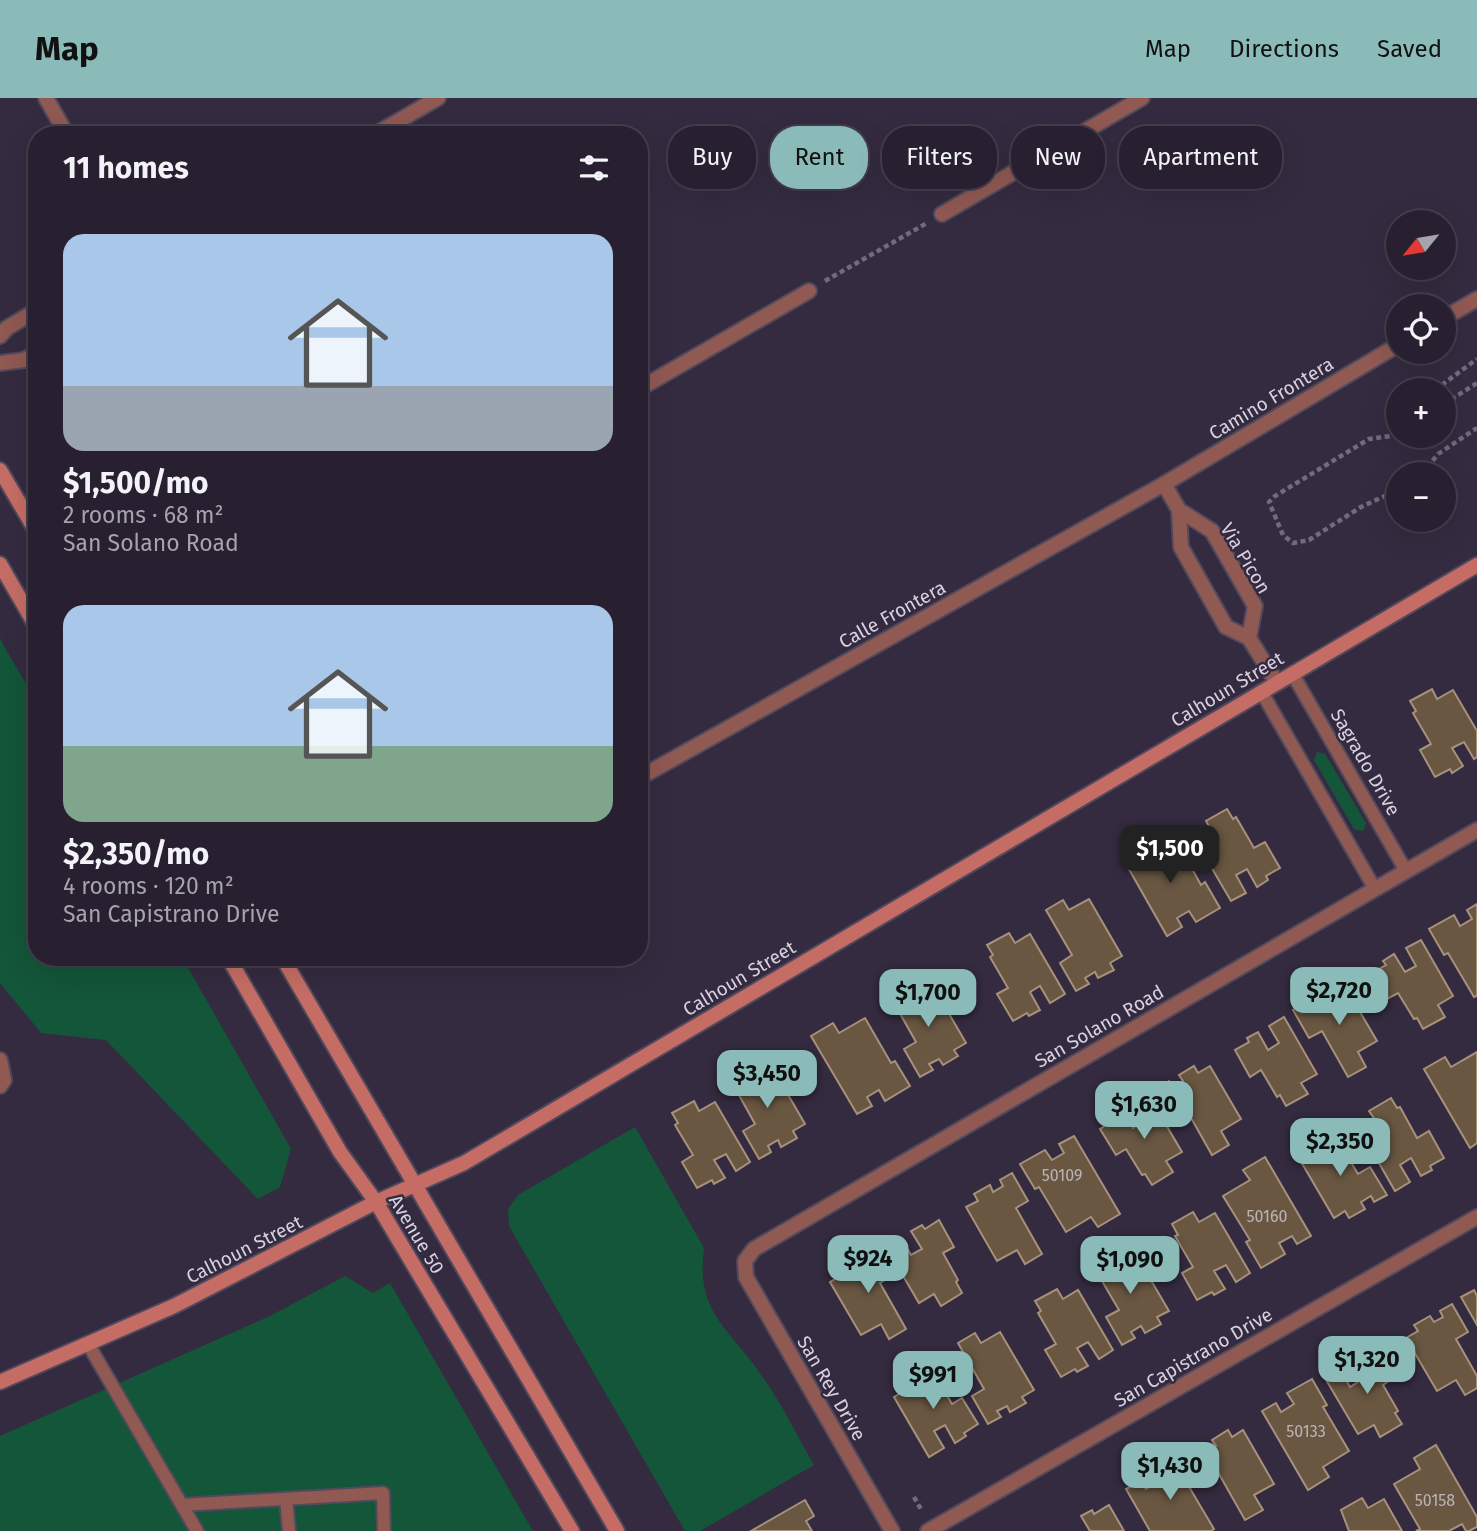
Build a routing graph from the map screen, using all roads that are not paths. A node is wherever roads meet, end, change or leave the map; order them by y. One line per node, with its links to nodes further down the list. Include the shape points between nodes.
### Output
1 (46, 98): 4 (street)
2 (438, 98): 5 (street)
3 (1142, 98): 6 (street)
4 (62, 126)
5 (390, 126)
6 (942, 214)
7 (809, 290): 15 (street)
8 (1477, 299): 9 (street)
9 (1456, 311)
10 (28, 315): 11 (street)
11 (0, 336)
12 (1386, 352): 17 (street, Camino Frontera)
13 (28, 358): 14 (street)
14 (0, 363)
15 (648, 384)
16 (0, 470): 19 (street)
17 (1164, 484): 18 (street, Via Picon); 27 (street, Calle Frontera)
18 (1180, 510): 23 (street, via 1181,547 1226,627); 23 (street, Via Picon, via 1212,531 1255,606)
19 (28, 518)
20 (0, 564): 22 (street)
21 (1477, 565): 24 (street, Calhoun Street)
22 (28, 612)
23 (1250, 638): 25 (street)
24 (1292, 673): 25 (street, Calhoun Street); 29 (lane, Sagrado Drive)
25 (1277, 683): 26 (street, Calhoun Street)
26 (1261, 691): 30 (lane); 35 (street, Calhoun Street, via 464,1163)
27 (648, 773)
28 (1477, 830): 29 (street, San Solano Road)
29 (1406, 871): 30 (street, San Solano Road)
30 (1375, 889): 38 (street, San Solano Road, via 772,1237)
31 (233, 966): 36 (street, Avenue 50, via 340,1152)
32 (287, 966): 35 (street, Avenue 50)
33 (0, 1060): 34 (street)
34 (2, 1083)
35 (413, 1186): 36 (street, Calhoun Street); 47 (street, Avenue 50)
36 (376, 1202): 39 (street, Calhoun Street, via 174,1306); 46 (street, Avenue 50)
37 (1477, 1217): 49 (street, San Capistrano Drive)
38 (746, 1261): 48 (street, San Rey Drive, via 746,1277 756,1296)
39 (88, 1344): 40 (street, Calhoun Street); 42 (lane)
40 (0, 1382)
41 (286, 1499): 42 (lane); 44 (lane); 45 (lane, via 383,1493)
42 (182, 1505): 43 (lane)
43 (197, 1531)
44 (289, 1531)
45 (384, 1531)
46 (572, 1531)
47 (617, 1531)
48 (892, 1531)
49 (928, 1531)

